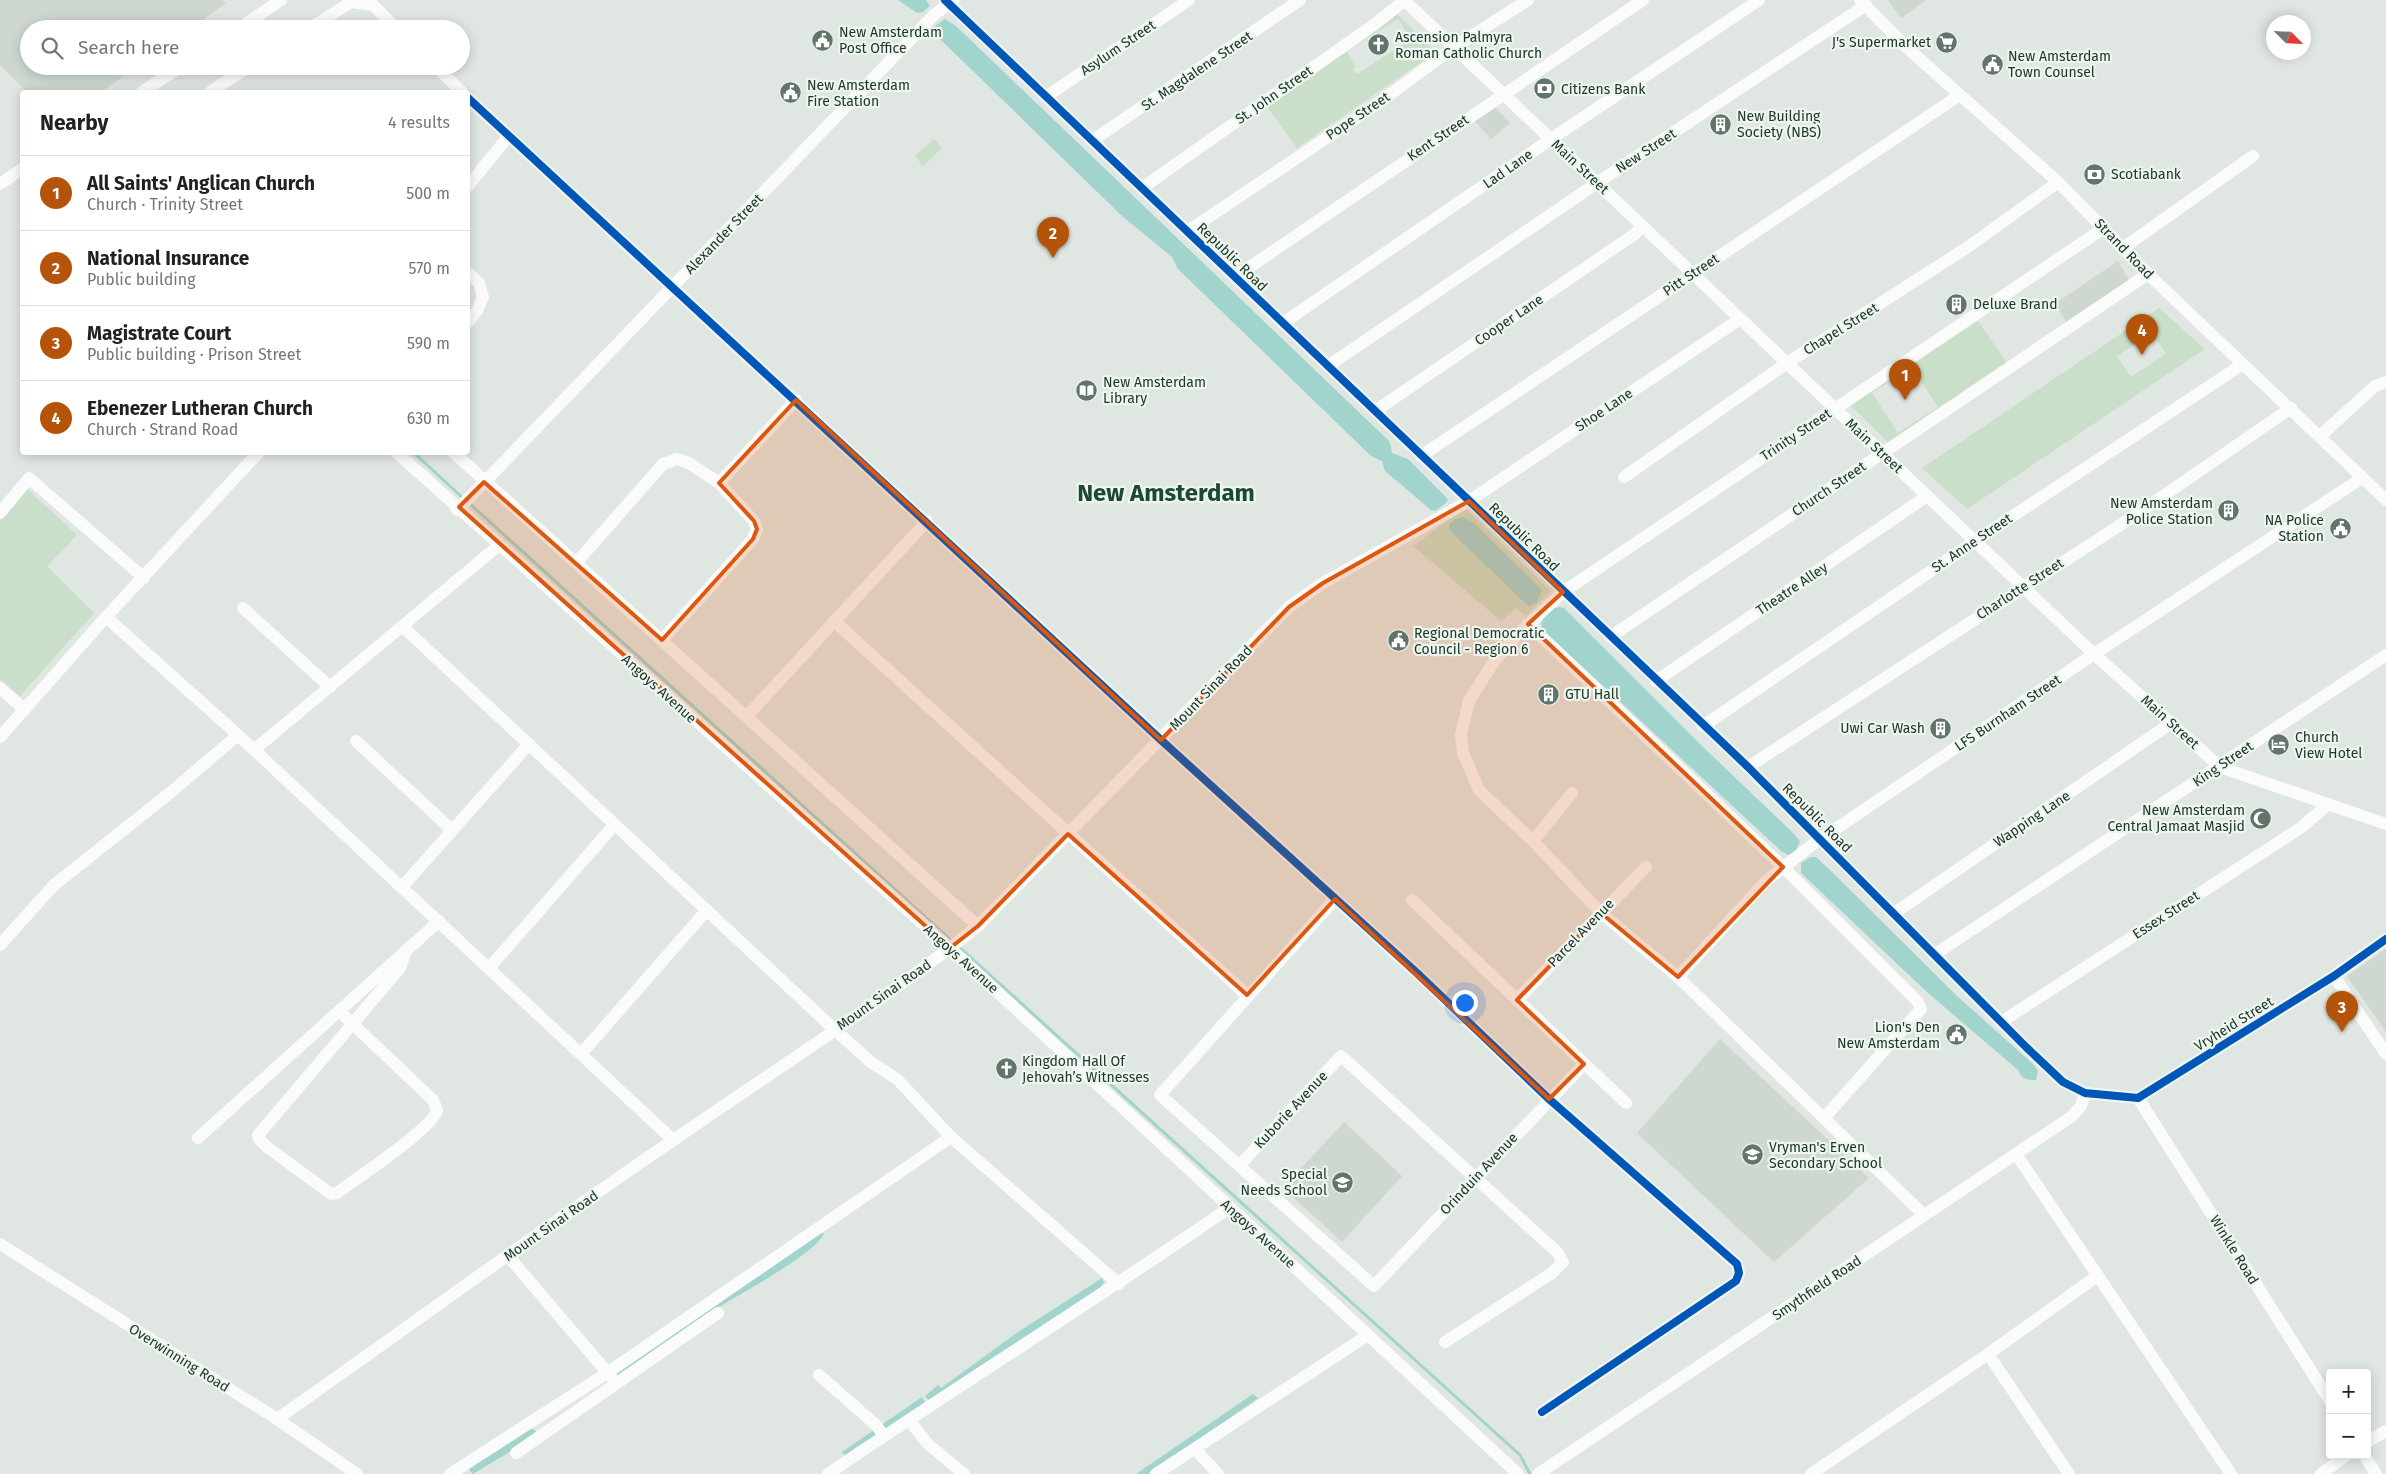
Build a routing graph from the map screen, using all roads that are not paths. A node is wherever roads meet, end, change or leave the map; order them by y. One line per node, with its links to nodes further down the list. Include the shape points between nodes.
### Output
1 (281, 0): 10 (street)
2 (1188, 0): 22 (street, Asylum Street)
3 (1300, 0): 26 (street, St. Magdalene Street)
4 (1404, 0): 13 (street, Main Street); 33 (street, St. John Street, via 1375,24)
5 (1528, 0): 13 (street, Pope Street)
6 (1643, 0): 20 (street, Kent Street)
7 (1759, 0): 25 (street, Lad Lane)
8 (949, 1): 22 (street, Republic Road); 42 (street, Alexander Street)
9 (1863, 3): 21 (street, Strand Road); 30 (street, New Street)
10 (251, 20)
11 (323, 20): 12 (street, via 351,2 373,5)
12 (388, 20)
13 (1454, 47): 20 (street, Main Street); 36 (street, Pope Street, via 1380,102)
14 (168, 75): 17 (street)
15 (236, 75): 18 (street)
16 (444, 75): 19 (street)
17 (145, 90)
18 (213, 90)
19 (460, 90)
20 (1503, 94): 25 (street, Main Street); 41 (street, Kent Street)
21 (1960, 95): 29 (street, Strand Road); 38 (street, Pitt Street)
22 (1047, 96): 26 (street, Republic Road)
23 (470, 100): 24 (street)
24 (508, 137): 32 (street); 42 (street)
25 (1551, 139): 30 (street, Main Street); 45 (street, Lad Lane)
26 (1093, 140): 33 (street, Republic Road)
27 (2253, 156): 37 (street)
28 (20, 170): 31 (street)
29 (2058, 182): 35 (street, Strand Road); 46 (street, Chapel Street, via 1964,250)
30 (1597, 183): 34 (street, Main Street); 48 (street, New Street)
31 (0, 184)
32 (470, 184)
33 (1142, 188): 36 (street, Republic Road)
34 (1642, 226): 38 (street, Main Street); 53 (street, Cooper Lane, via 1635,234)
35 (2104, 228): 37 (street, Strand Road); 52 (street, Trinity Street)
36 (1188, 231): 41 (street, Republic Road)
37 (2123, 248): 39 (street, Strand Road)
38 (1693, 274): 43 (street, Main Street); 59 (street, Pitt Street)
39 (2148, 274): 47 (street, Strand Road); 55 (street, Church Street)
40 (470, 275): 44 (street, via 479,284 483,297)
41 (1235, 277): 45 (street, Republic Road)
42 (672, 288): 50 (street); 62 (street, Alexander Street)
43 (1740, 318): 46 (street, Main Street); 66 (street, Shoe Lane)
44 (470, 320)
45 (1283, 323): 48 (street, Republic Road)
46 (1787, 363): 52 (street, Main Street); 60 (street, Chapel Street)
47 (2243, 364): 51 (street, Strand Road); 70 (street, St. Anne Street)
48 (1328, 366): 53 (street, Republic Road)
49 (2386, 382): 54 (street, via 2375,386)
50 (796, 400): 63 (street); 69 (street)
51 (2291, 408): 54 (street, Strand Road); 74 (street, Charlotte Street, via 2134,516)
52 (1835, 409): 55 (street, Main Street); 75 (street, Trinity Street)
53 (1375, 411): 59 (street, Republic Road)
54 (2320, 436): 61 (street, Strand Road)
55 (1882, 454): 64 (street, Main Street); 81 (street, Church Street)
56 (256, 455): 73 (street)
57 (399, 455): 67 (street, Angoys Avenue)
58 (456, 455): 62 (street)
59 (1421, 456): 66 (street, Republic Road)
60 (1624, 477)
61 (2362, 478): 65 (street, Strand Road); 83 (street, LFS Burnham Street)
62 (484, 482): 67 (street, Alexander Street, bridge); 72 (street)
63 (719, 483): 72 (street, via 676,458 664,464); 82 (street, via 754,521 757,529 753,539)
64 (1927, 496): 70 (street, Main Street); 85 (street, Theatre Alley)
65 (2386, 500)
66 (1468, 501): 75 (street, Republic Road); 94 (street, Mount Sinai Road, via 1323,583 1290,607)
67 (458, 508): 71 (street, Angoys Avenue)
68 (0, 513): 73 (street, via 30,478)
69 (927, 521): 78 (street); 94 (street)
70 (1975, 541): 74 (street, Main Street); 91 (street, St. Anne Street)
71 (498, 546): 80 (street); 119 (street, Angoys Avenue)
72 (576, 563): 82 (street)
73 (144, 578): 77 (street)
74 (2023, 586): 83 (street, Main Street); 98 (street, Charlotte Street)
75 (1563, 592): 79 (street, Trinity Street); 81 (street, Republic Road)
76 (243, 608): 86 (street)
77 (106, 617): 88 (street); 92 (street)
78 (834, 621): 89 (street); 105 (street)
79 (1528, 624): 107 (street, Trinity Street, via 1493,664 1469,701 1461,734 1464,753 1479,790); 109 (street)
80 (402, 626): 86 (street); 96 (street)
81 (1610, 637): 85 (street, Republic Road)
82 (662, 640): 89 (street)
83 (2094, 654): 90 (street, Main Street); 106 (street, LFS Burnham Street)
84 (2386, 655): 99 (street, King Street)
85 (1656, 681): 91 (street, Republic Road)
86 (330, 687): 97 (street)
87 (0, 688): 88 (street)
88 (25, 710): 93 (street)
89 (747, 716): 117 (street)
90 (2171, 723): 99 (street, Main Street); 115 (street, Wapping Lane)
91 (1703, 726): 98 (street, Republic Road)
92 (238, 735): 97 (street); 120 (street, via 54,884)
93 (0, 737)
94 (1161, 740): 105 (street, Mount Sinai Road); 111 (street)
95 (356, 741): 104 (street)
96 (529, 744): 102 (street); 104 (street)
97 (254, 750): 110 (street)
98 (1748, 767): 106 (street, Republic Road)
99 (2220, 767): 101 (street, Main Street); 122 (street, King Street)
100 (1572, 793): 107 (street)
101 (2328, 804): 103 (street, Main Street); 129 (street, Essex Street, via 2302,826)
102 (615, 824): 113 (street); 123 (street)
103 (2386, 824)
104 (452, 830): 110 (street)
105 (1068, 834): 117 (street, Mount Sinai Road); 126 (street)
106 (1821, 840): 109 (street, LFS Burnham Street); 115 (street, Republic Road)
107 (1533, 841): 114 (street, Trinity Street)
108 (1646, 867): 114 (street, Parcel Avenue)
109 (1783, 868): 125 (street, LFS Burnham Street, via 1766,881); 139 (street, via 1918,1002 1921,1009)
110 (402, 887): 116 (street)
111 (1335, 899): 126 (street); 137 (street)
112 (1412, 900): 127 (street)
113 (707, 910): 131 (street); 132 (street)
114 (1601, 913): 125 (street, Trinity Street); 127 (street, Parcel Avenue)
115 (1893, 914): 122 (street, Republic Road)
116 (438, 921): 121 (street); 123 (street)
117 (978, 926): 119 (street, Mount Sinai Road)
118 (2386, 939): 124 (street, Vryheid Street)
119 (956, 943): 131 (street, Mount Sinai Road); 146 (street, Angoys Avenue)
120 (0, 945)
121 (406, 951): 128 (street); 130 (street, via 400,968)
122 (1934, 955): 129 (street, Republic Road)
123 (489, 968): 132 (street)
124 (2334, 976): 133 (street); 136 (street, Vryheid Street)
125 (1678, 977): 139 (street, Trinity Street)
126 (1247, 995): 144 (street, via 1160,1095)
127 (1517, 1000): 134 (street)
128 (339, 1011): 130 (street); 141 (street)
129 (2001, 1022): 135 (street, Republic Road, via 2064,1082)
130 (353, 1024): 130 (street, via 433,1100 438,1110 422,1131 331,1194 268,1147 258,1135)
131 (835, 1030): 140 (street, via 872,1063 897,1078); 142 (street, Mount Sinai Road)
132 (581, 1054): 142 (street)
133 (2386, 1054)
134 (1584, 1064): 137 (street, Orinduin Avenue); 138 (street)
135 (2085, 1093): 136 (street); 143 (street, Smythfield Road, via 2081,1106 2071,1117)
136 (2138, 1098): 158 (street, Winkle Road)
137 (1550, 1099): 145 (street, Orinduin Avenue); 159 (street, via 1737,1264 1739,1273 1736,1281)
138 (1626, 1103)
139 (1824, 1118): 147 (street, Trinity Street)
140 (951, 1137): 151 (street); 157 (street)
141 (198, 1138)
142 (673, 1140): 149 (street, Mount Sinai Road)
143 (2016, 1154): 147 (street, Smythfield Road); 150 (street)
144 (1240, 1165): 145 (street, Kuborie Avenue, via 1341,1056); 145 (street, Orinduin Avenue, via 1374,1286)
145 (1475, 1177): 154 (street, via 1557,1252 1563,1262)
146 (1229, 1208): 151 (street); 153 (street, Angoys Avenue)
147 (1924, 1215): 170 (street, Smythfield Road)
148 (0, 1244): 160 (street, Overwinning Road)
149 (508, 1256): 157 (street); 160 (street, Mount Sinai Road)
150 (2098, 1276): 155 (street); 180 (street)
151 (1119, 1284): 161 (street)
152 (718, 1313): 157 (street)
153 (1368, 1335): 165 (street); 177 (street, Angoys Avenue)
154 (1445, 1342)
155 (1988, 1354): 178 (street); 179 (street)
156 (819, 1375): 163 (street)
157 (612, 1378): 166 (street); 172 (street)
158 (2326, 1395)
159 (1542, 1412)
160 (277, 1419): 171 (street, Overwinning Road)
161 (909, 1420): 163 (street); 174 (street, via 928,1444)
162 (2386, 1431): 164 (street)
163 (881, 1432): 169 (street)
164 (2371, 1440)
165 (1195, 1449): 175 (street); 176 (street)
166 (516, 1453)
167 (2342, 1459): 181 (street)
168 (2367, 1459): 182 (street)
169 (845, 1470): 173 (street)
170 (1543, 1473)
171 (357, 1474)
172 (450, 1474)
173 (828, 1474)
174 (964, 1474)
175 (1156, 1474)
176 (1218, 1474)
177 (1518, 1474)
178 (1811, 1474)
179 (2069, 1474)
180 (2231, 1474)
181 (2321, 1474)
182 (2376, 1474)

